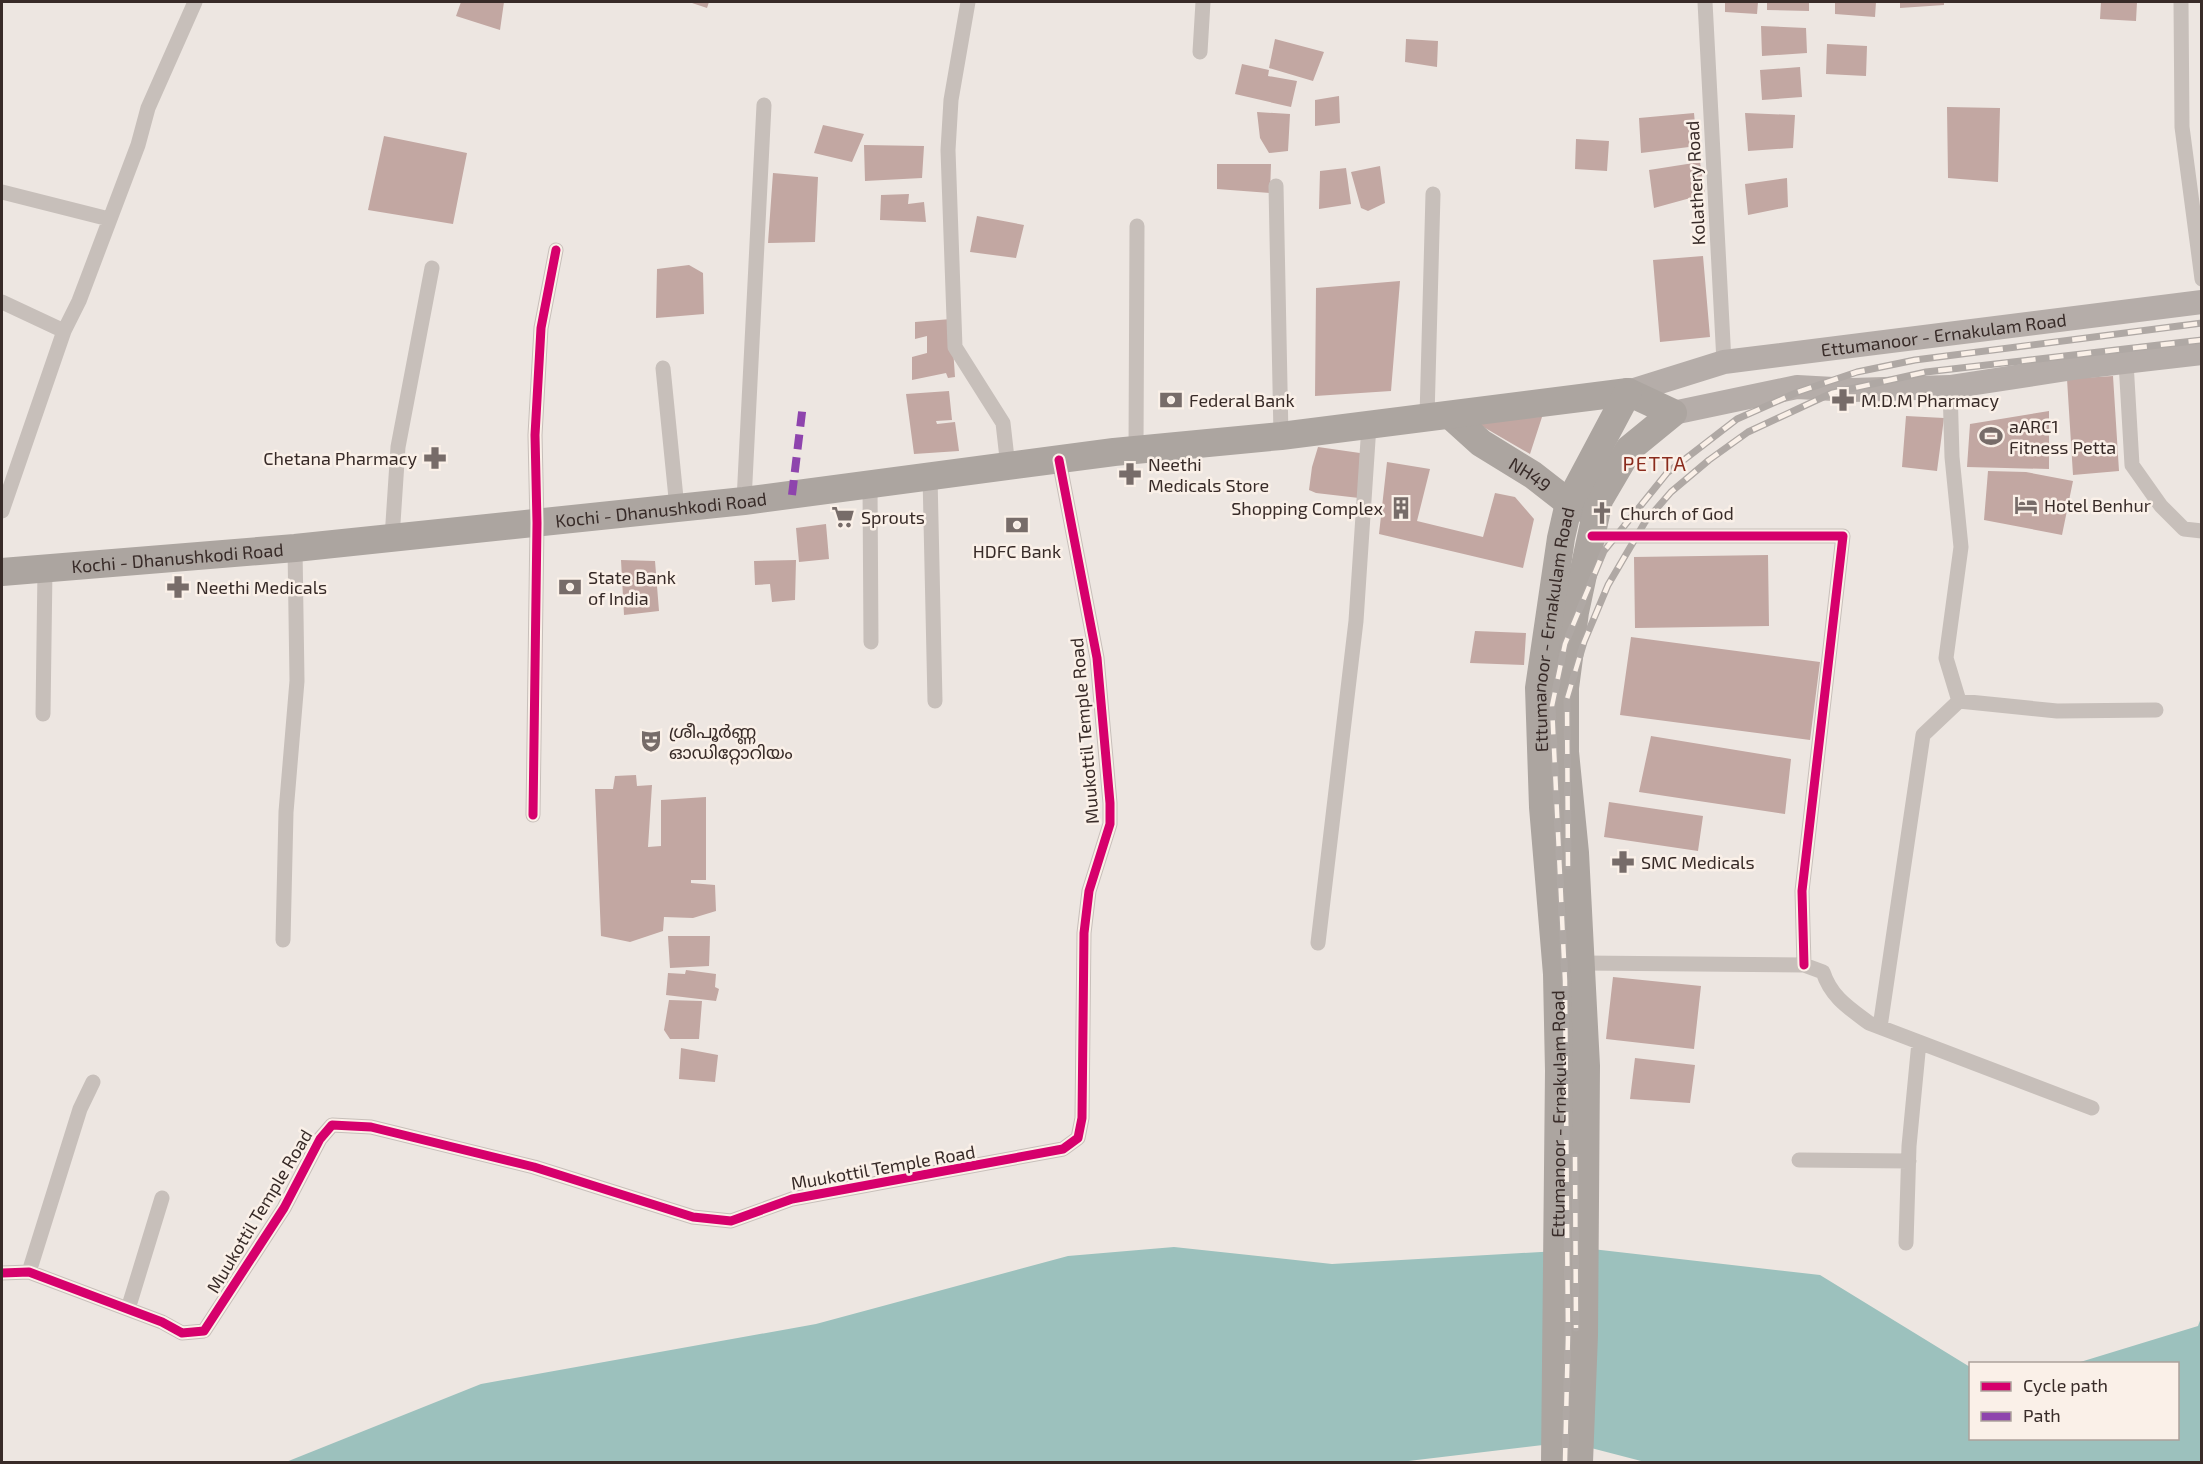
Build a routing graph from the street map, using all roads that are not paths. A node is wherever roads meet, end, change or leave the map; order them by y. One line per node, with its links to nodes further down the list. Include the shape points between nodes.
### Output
1 (195, 2): 11 (street, via 148,108)
2 (968, 2): 31 (street, via 951,100 948,150 955,347 1002,423)
3 (1203, 2): 6 (street)
4 (1705, 2): 20 (street, Kolathery Road)
5 (2181, 2): 15 (street, via 2182,127)
6 (1200, 52)
7 (764, 105): 34 (street)
8 (1276, 186): 28 (street)
9 (2, 192): 11 (street)
10 (1433, 194): 26 (street)
11 (109, 219): 18 (street)
12 (1137, 226): 29 (street)
13 (556, 250): 38 (street, via 541,328 535,435)
14 (432, 267): 41 (street, via 398,447)
15 (2202, 279)
16 (2, 302): 18 (street)
17 (2202, 302): 20 (main road, Ettumanoor - Ernakulam Road)
18 (64, 331): 37 (street)
19 (2202, 353): 21 (main road)
20 (1724, 362): 24 (main road, Ettumanoor - Ernakulam Road)
21 (2126, 362): 23 (main road); 40 (street, via 2132,465 2161,506 2184,529)
22 (663, 368): 36 (street)
23 (1950, 387): 25 (main road, via 1797,387); 46 (street, via 1961,547 1946,658)
24 (1628, 392): 25 (highway); 26 (highway, Kochi - Dhanushkodi Road); 35 (highway, Ettumanoor - Ernakulam Road)
25 (1673, 413): 39 (highway, via 1629,449 1599,500)
26 (1448, 421): 27 (highway, Kochi - Dhanushkodi Road); 35 (highway, NH49 / NH49)
27 (1369, 424): 28 (highway, Kochi - Dhanushkodi Road); 52 (street, via 1356,621)
28 (1281, 436): 29 (highway, Kochi - Dhanushkodi Road)
29 (1136, 450): 30 (highway, Kochi - Dhanushkodi Road)
30 (1059, 460): 31 (highway, Kochi - Dhanushkodi Road); 67 (street, Muukottil Temple Road, via 1097,658 1110,804 1110,824 1089,891 1084,933 1084,1076 1078,1138 1063,1149 792,1199 731,1221 693,1217 534,1167 382,1130 332,1125 320,1139 284,1209 204,1331 182,1333)
31 (1008, 466): 32 (highway, Kochi - Dhanushkodi Road)
32 (930, 477): 33 (highway, Kochi - Dhanushkodi Road); 47 (street)
33 (870, 485): 34 (highway, Kochi - Dhanushkodi Road); 45 (street)
34 (744, 501): 36 (highway, Kochi - Dhanushkodi Road)
35 (1569, 503): 39 (highway, NH49 / NH49); 57 (highway, Ettumanoor - Ernakulam Road, via 1539,688 1557,974)
36 (677, 508): 38 (highway, Kochi - Dhanushkodi Road)
37 (2, 511)
38 (537, 523): 41 (highway, Kochi - Dhanushkodi Road); 50 (street)
39 (1594, 524): 53 (highway, via 1575,612 1565,688 1565,752); 54 (street, via 1843,536 1802,891)
40 (2202, 531)
41 (392, 538): 42 (highway, Kochi - Dhanushkodi Road)
42 (295, 548): 43 (highway, Kochi - Dhanushkodi Road); 51 (street, via 297,681 286,813)
43 (45, 569): 44 (highway, Kochi - Dhanushkodi Road); 49 (street)
44 (2, 572)
45 (871, 642)
46 (1959, 700): 48 (street, via 2057,711); 55 (street, via 1923,735)
47 (935, 701)
48 (2156, 710)
49 (43, 714)
50 (533, 815)
51 (283, 940)
52 (1318, 943)
53 (1582, 963): 54 (street); 57 (highway)
54 (1804, 965): 55 (street, via 1823,972 1828,988 1838,1000)
55 (1880, 1027): 56 (street)
56 (1920, 1042): 59 (street); 62 (street)
57 (1573, 1069): 60 (highway, Ettumanoor - Ernakulam Road)
58 (93, 1082): 65 (street, via 80,1109)
59 (2092, 1108)
60 (1572, 1130): 68 (highway, Ettumanoor - Ernakulam Road); 69 (highway, via 1584,1335)
61 (1799, 1160): 62 (street)
62 (1909, 1161): 64 (street)
63 (162, 1198): 67 (street)
64 (1906, 1243)
65 (29, 1272): 66 (street, Muukottil Temple Road); 67 (street, Muukottil Temple Road)
66 (2, 1273)
67 (128, 1309)
68 (1556, 1462)
69 (1579, 1462)

